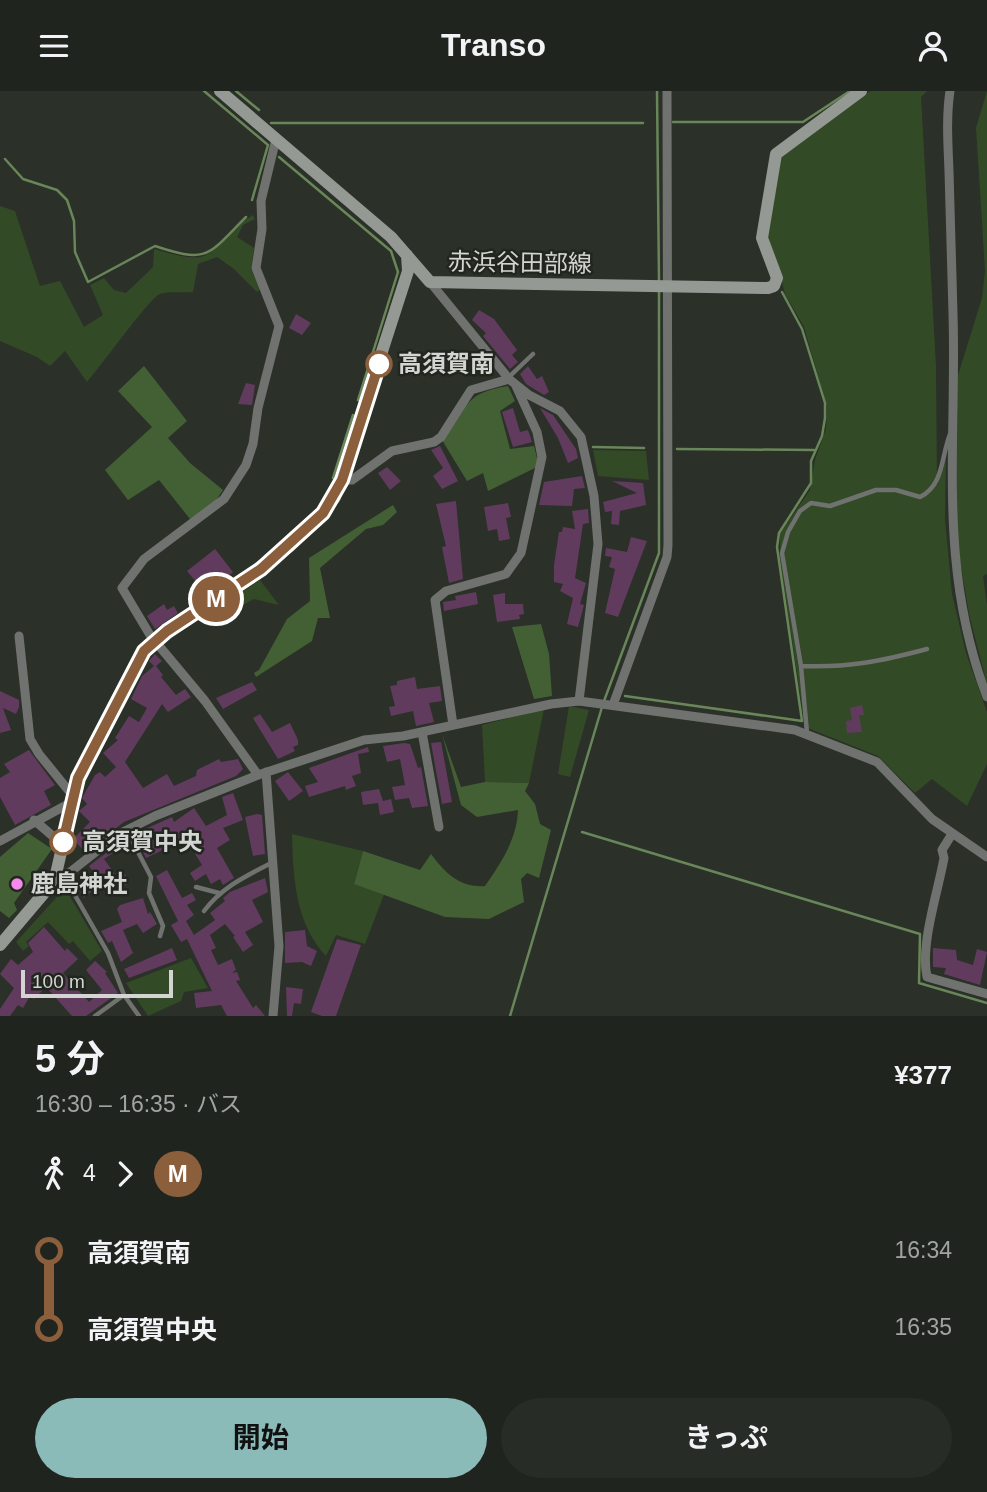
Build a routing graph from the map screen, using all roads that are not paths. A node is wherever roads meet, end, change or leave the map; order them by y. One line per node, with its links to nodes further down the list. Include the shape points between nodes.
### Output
1 (220, 91): 5 (main road, 赤浜谷田部線)
2 (667, 91): 8 (street)
3 (861, 91): 8 (main road, 赤浜谷田部線, via 776,154 762,238 777,275 774,286)
4 (950, 91): 11 (street)
5 (276, 139): 6 (main road, 赤浜谷田部線); 14 (street, via 261,201 256,268 279,326 257,408 253,444 224,499 144,559 124,583 124,596)
6 (407, 254): 7 (main road, 赤浜谷田部線); 12 (main road, via 408,271)
7 (430, 282): 8 (main road, 赤浜谷田部線); 10 (street)
8 (662, 287): 19 (street, via 667,557)
9 (533, 354): 10 (lane)
10 (511, 381): 12 (street, via 471,390 449,429 434,442 392,451 352,480); 18 (street, via 560,411 577,429 592,484 598,544); 20 (street, via 537,432 541,473 515,565 500,576 446,591 435,600)
11 (952, 430): 16 (lane, via 938,481 928,493 920,497 876,490 830,506 811,503 800,511 782,553); 17 (street, via 950,498 957,584 969,644)
12 (342, 480): 14 (main road, via 323,513 290,546)
13 (19, 636): 24 (street, via 30,739)
14 (154, 640): 23 (street); 24 (main road, via 89,754)
15 (927, 649): 16 (lane, via 868,665)
16 (800, 666): 22 (lane)
17 (987, 697)
18 (579, 701): 19 (street); 20 (street)
19 (607, 704): 22 (street)
20 (453, 725): 21 (street)
21 (422, 732): 23 (street, via 339,746); 26 (street)
22 (807, 733): 28 (street, via 877,762)
23 (262, 774): 27 (street); 32 (street)
24 (72, 799): 25 (street); 30 (main road)
25 (34, 820): 29 (street); 30 (street)
26 (439, 827)
27 (126, 830): 33 (street); 37 (lane, via 151,877 149,893 163,926)
28 (952, 834): 31 (street); 39 (street, via 942,850 926,969 928,977)
29 (0, 841)
30 (62, 844): 33 (main road)
31 (987, 857)
32 (273, 862): 35 (lane); 43 (street, via 279,946)
33 (59, 874): 38 (main road); 40 (lane, via 108,953)
34 (195, 887): 35 (lane)
35 (219, 893): 36 (lane)
36 (204, 911)
37 (160, 936)
38 (0, 945)
39 (987, 994)
40 (124, 995): 41 (lane); 42 (lane)
41 (95, 1016)
42 (139, 1016)
43 (273, 1016)

